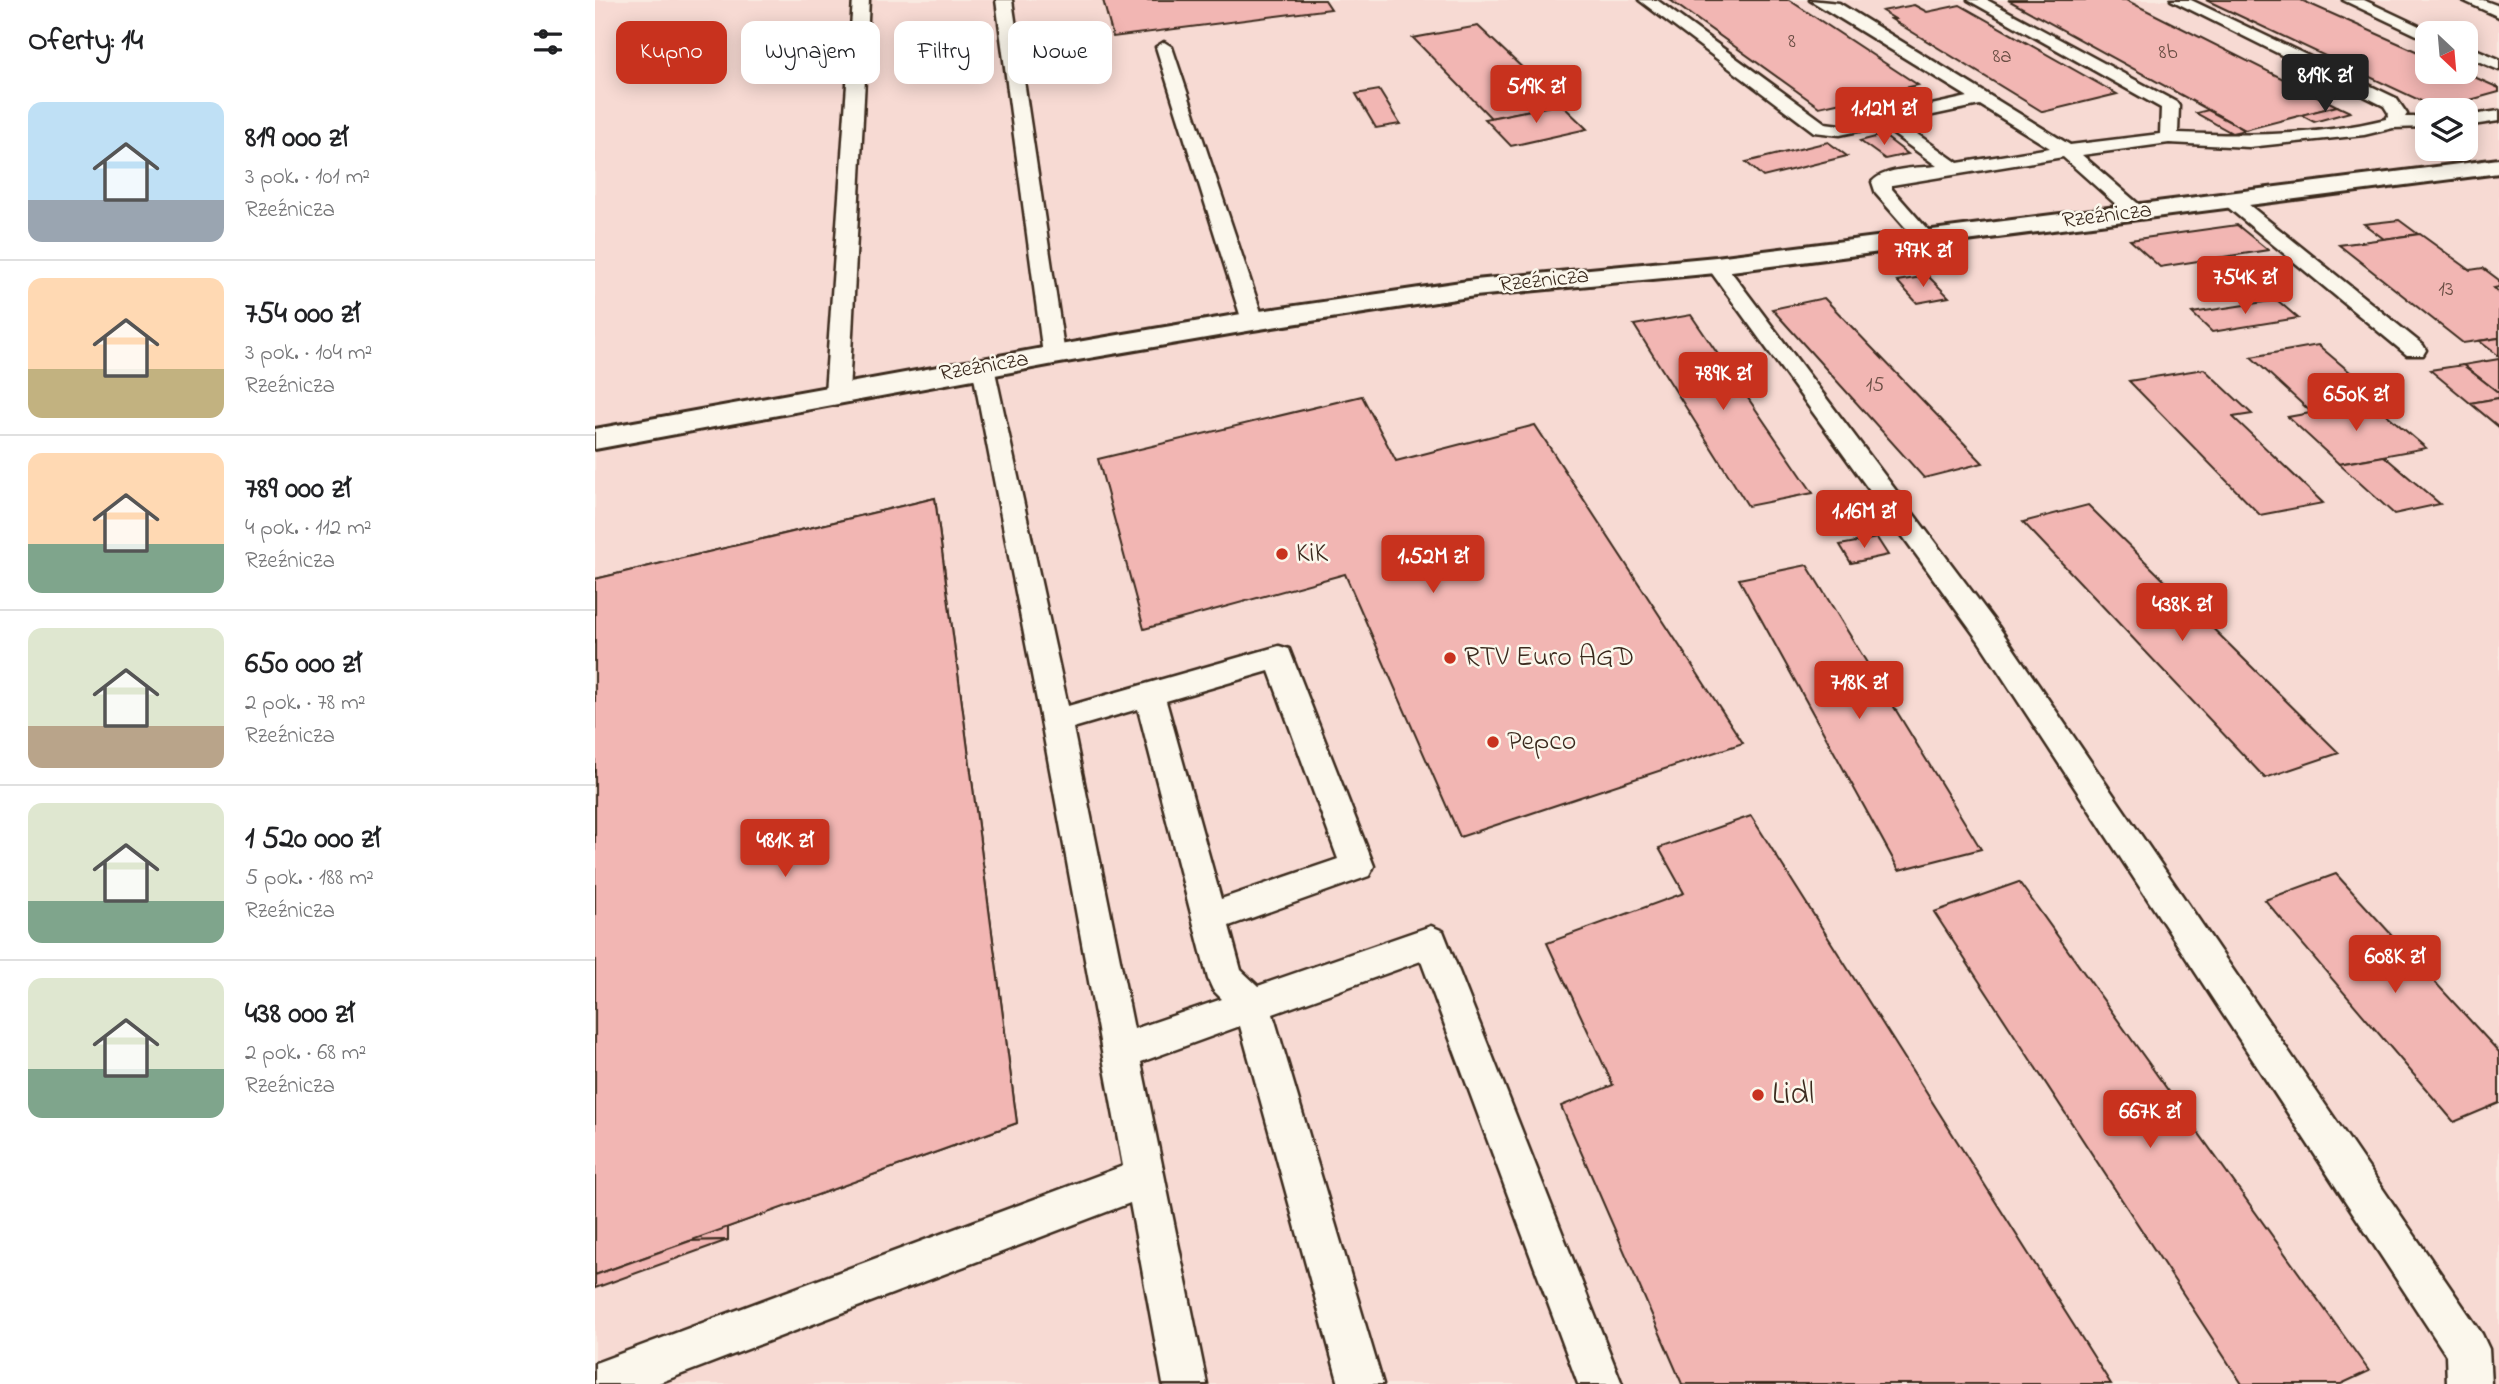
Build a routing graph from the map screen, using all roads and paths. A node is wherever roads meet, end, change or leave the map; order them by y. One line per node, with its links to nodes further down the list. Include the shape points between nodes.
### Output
1 (861, 0): 32 (lane)
2 (1004, 0): 30 (lane)
3 (1647, 0): 17 (lane, via 1820,128 1840,130)
4 (1818, 0): 14 (lane)
5 (1976, 0): 20 (lane, via 2170,106)
6 (2179, 0): 19 (lane, via 2390,102 2398,114)
7 (2351, 0): 10 (lane)
8 (2470, 0): 9 (lane)
9 (2499, 12)
10 (2415, 29)
11 (1164, 47): 28 (lane)
12 (2478, 55): 13 (lane)
13 (2499, 65)
14 (1982, 99): 17 (lane); 21 (lane)
15 (2499, 116): 16 (lane)
16 (2478, 119)
17 (1885, 120): 23 (lane)
18 (2415, 122): 19 (lane)
19 (2393, 123): 20 (lane, via 2249,142)
20 (2169, 138): 21 (lane)
21 (2067, 151): 23 (lane); 25 (lane)
22 (2499, 166): 24 (street, Rzeźnicza)
23 (1954, 169): 26 (lane, via 1882,182 1883,190)
24 (2231, 200): 25 (street, Rzeźnicza); 29 (lane)
25 (2136, 212): 26 (street, Rzeźnicza)
26 (1926, 239): 27 (street, Rzeźnicza)
27 (1716, 265): 28 (street, Rzeźnicza, via 1475,289); 44 (lane, via 1996,645 2467,1349)
28 (1253, 321): 30 (street, Rzeźnicza)
29 (2415, 349)
30 (1054, 355): 31 (street, Rzeźnicza)
31 (983, 367): 32 (street, Rzeźnicza); 35 (lane)
32 (837, 393): 33 (street, Rzeźnicza)
33 (595, 439)
34 (1149, 695): 35 (lane); 36 (lane); 36 (lane, via 1279,657 1357,866)
35 (1056, 721): 38 (lane)
36 (1209, 918): 37 (lane, via 1226,979)
37 (1252, 1004): 38 (lane); 42 (lane); 43 (lane, via 1431,942)
38 (1119, 1052): 39 (lane)
39 (1146, 1177): 40 (lane); 41 (lane)
40 (598, 1384)
41 (1185, 1384)
42 (1361, 1384)
43 (1600, 1384)
44 (2469, 1384)

